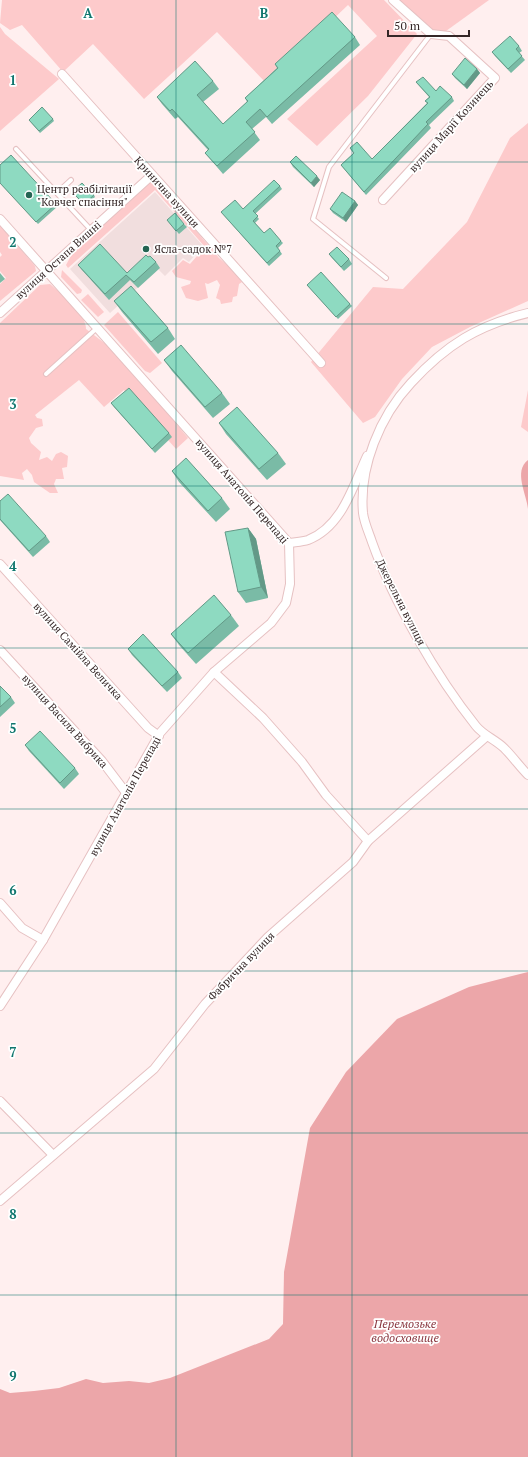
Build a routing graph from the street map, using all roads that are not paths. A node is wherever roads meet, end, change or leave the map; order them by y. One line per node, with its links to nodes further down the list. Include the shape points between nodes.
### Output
1 (393, 0): 2 (street)
2 (431, 34): 8 (street, вулиця Марії Козинець, via 449,36 495,78); 12 (lane, via 329,167 313,219)
3 (62, 74): 5 (street, Кринична вулиця)
4 (16, 149): 7 (lane)
5 (152, 175): 10 (street, вулиця Остапа Вишні); 16 (street, Кринична вулиця)
6 (71, 180): 7 (lane)
7 (57, 193): 10 (lane)
8 (383, 200)
9 (0, 219): 11 (street, вулиця Анатолія Перепаді)
10 (91, 230): 11 (street, вулиця Остапа Вишні)
11 (45, 270): 13 (street, вулиця Остапа Вишні); 15 (street, вулиця Анатолія Перепаді)
12 (386, 278)
13 (0, 313)
14 (528, 313): 18 (street, Джерельна вулиця, via 495,322 466,335 436,358 397,398)
15 (97, 328): 17 (lane); 19 (street, вулиця Анатолія Перепаді)
16 (321, 363)
17 (46, 374)
18 (375, 439): 19 (street, via 337,519 314,538); 24 (street, Джерельна вулиця, via 362,497 363,515 382,569 426,651 476,727)
19 (289, 543): 22 (street, вулиця Анатолія Перепаді, via 290,584 286,603 271,623)
20 (0, 564): 23 (street, вулиця Самійла Величка, via 148,728)
21 (0, 650): 26 (street, вулиця Василя Вибрика, via 102,761)
22 (214, 672): 23 (street, вулиця Анатолія Перепаді); 27 (street, via 263,718 302,762 326,795)
23 (159, 736): 26 (street, вулиця Анатолія Перепаді)
24 (487, 736): 25 (street, Джерельна вулиця, via 503,747); 27 (street, Фабрична вулиця)
25 (528, 775)
26 (127, 794): 29 (street, вулиця Анатолія Перепаді)
27 (368, 841): 32 (street, Фабрична вулиця, via 353,862 262,942 205,1004 154,1069)
28 (0, 903): 29 (street, via 22,928)
29 (43, 940): 30 (street, вулиця Анатолія Перепаді)
30 (0, 1006)
31 (0, 1100): 32 (street)
32 (53, 1155): 33 (street, Фабрична вулиця)
33 (0, 1202)

